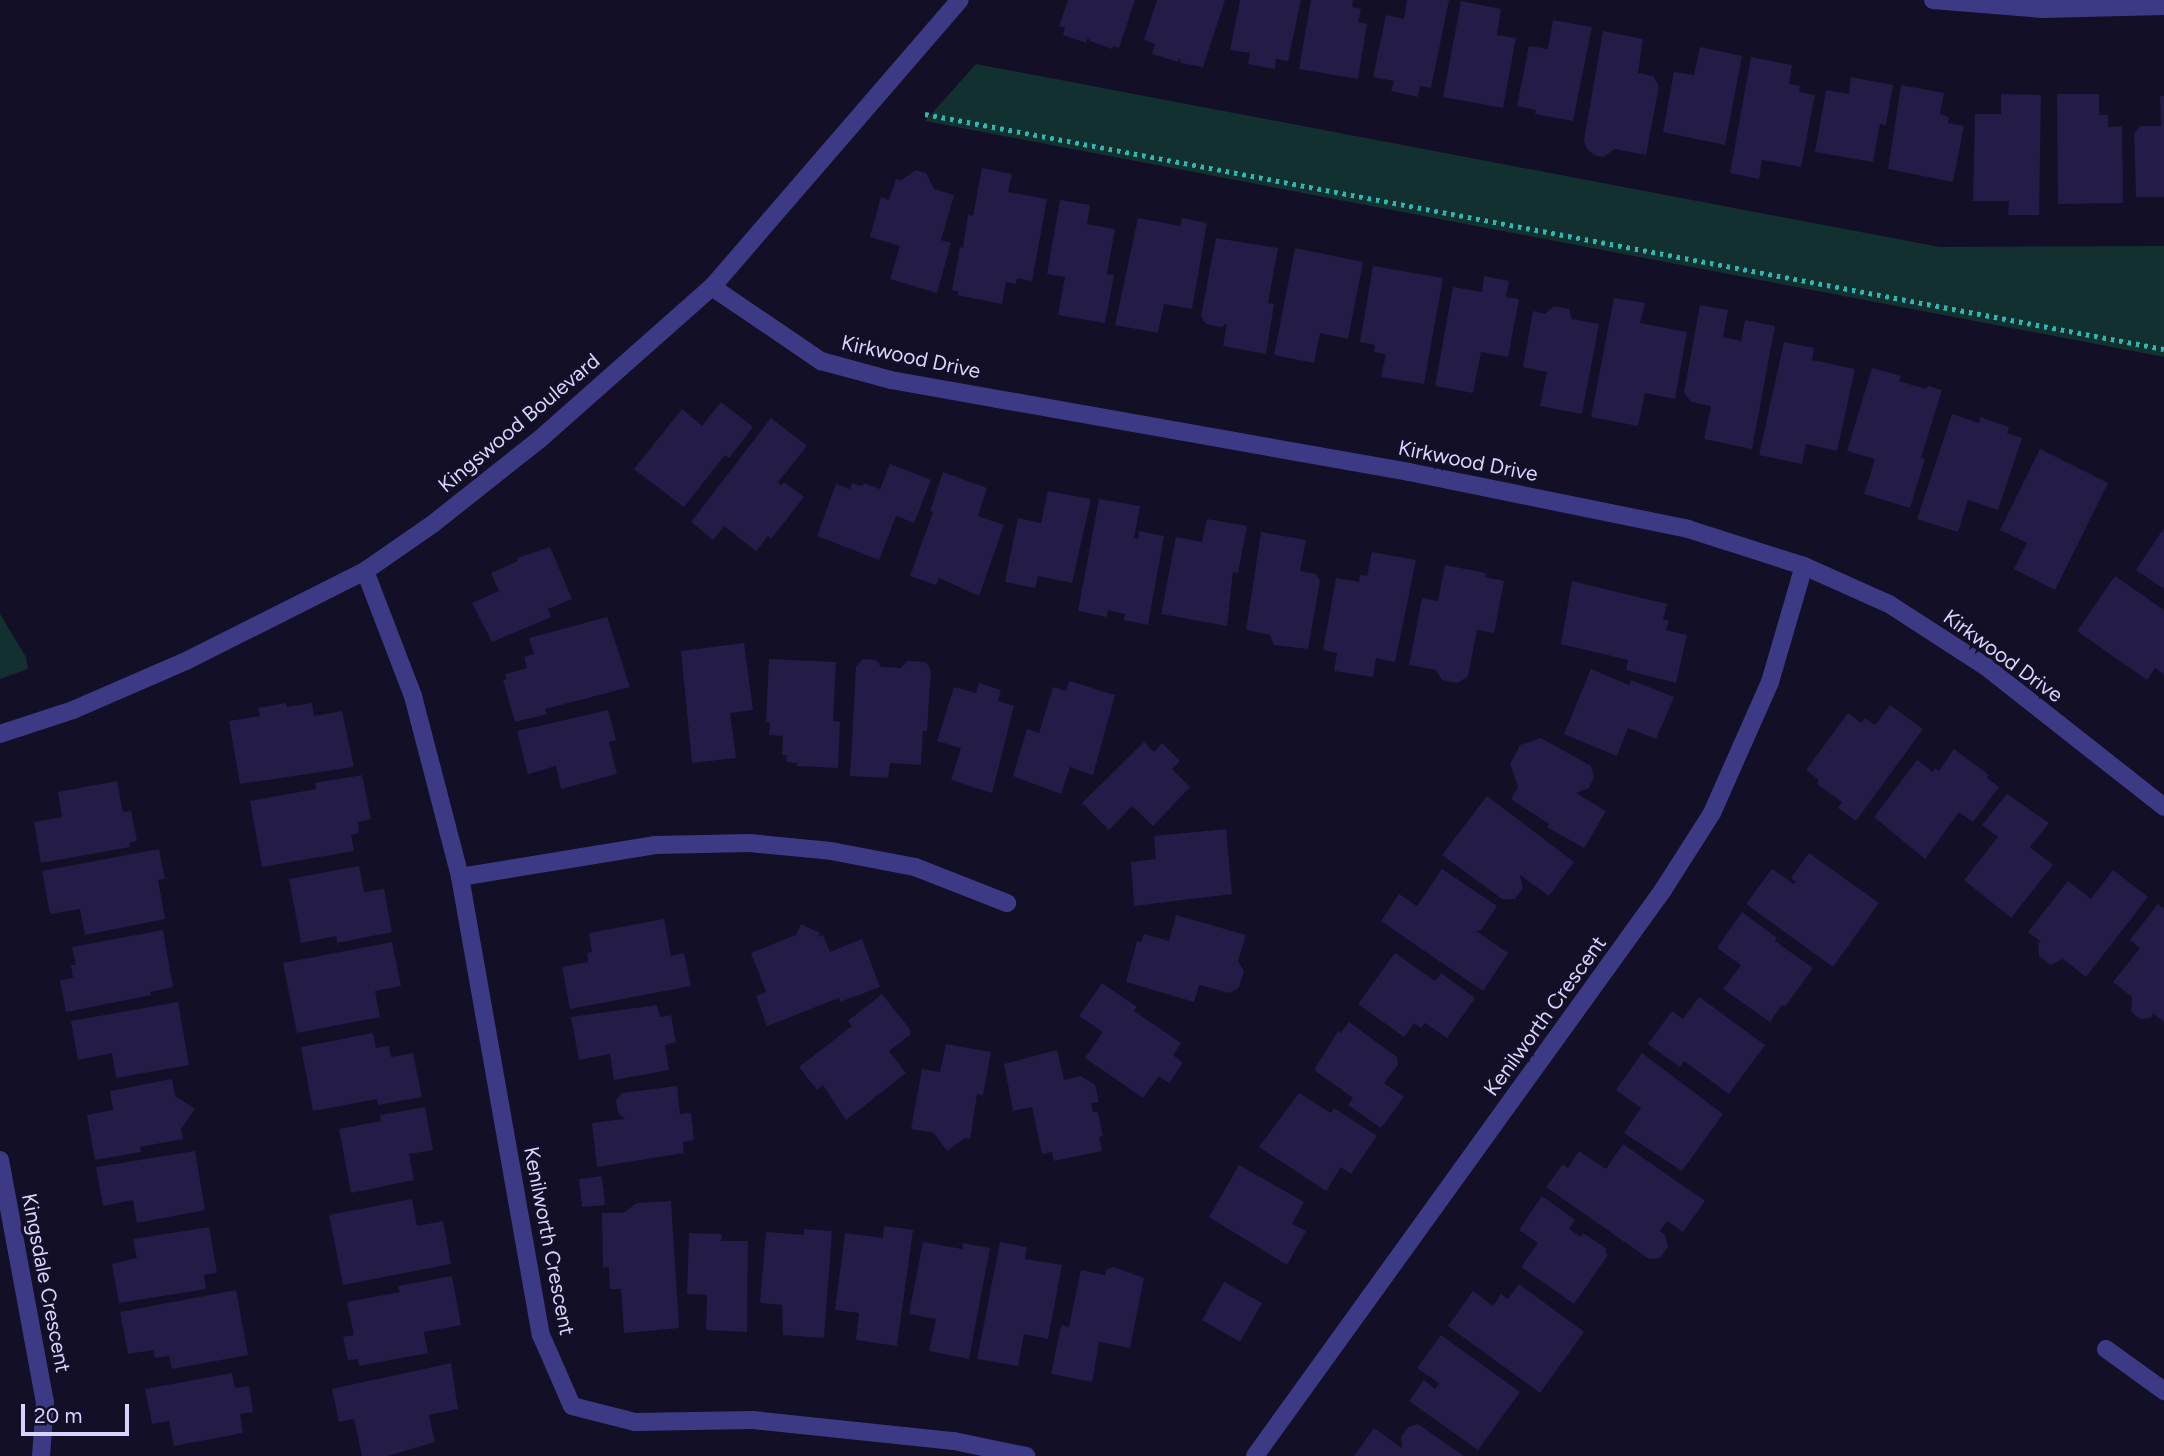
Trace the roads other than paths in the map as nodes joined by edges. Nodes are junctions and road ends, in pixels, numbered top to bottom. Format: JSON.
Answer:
{"nodes":[{"id":1,"x":960,"y":0,"type":"edge"},
{"id":2,"x":1933,"y":0,"type":"edge"},
{"id":3,"x":2164,"y":6,"type":"edge"},
{"id":4,"x":712,"y":287,"type":"junction"},
{"id":5,"x":1804,"y":566,"type":"junction"},
{"id":6,"x":365,"y":571,"type":"junction"},
{"id":7,"x":0,"y":734,"type":"edge"},
{"id":8,"x":2164,"y":807,"type":"edge"},
{"id":9,"x":460,"y":877,"type":"junction"},
{"id":10,"x":1007,"y":903,"type":"dead end"},
{"id":11,"x":0,"y":1160,"type":"edge"},
{"id":12,"x":2106,"y":1349,"type":"dead end"},
{"id":13,"x":2164,"y":1391,"type":"edge"},
{"id":14,"x":41,"y":1456,"type":"edge"},
{"id":15,"x":1026,"y":1456,"type":"edge"},
{"id":16,"x":1255,"y":1456,"type":"edge"}],
"edges":[{"from":1,"to":4,"type":"street","name":"Kingswood Boulevard"},
{"from":2,"to":3,"type":"street"},
{"from":4,"to":5,"type":"street","name":"Kirkwood Drive"},
{"from":4,"to":6,"type":"street","name":"Kingswood Boulevard"},
{"from":5,"to":8,"type":"street","name":"Kirkwood Drive"},
{"from":5,"to":16,"type":"street","name":"Kenilworth Crescent"},
{"from":6,"to":7,"type":"street","name":"Kingswood Boulevard"},
{"from":6,"to":9,"type":"street","name":"Kenilworth Crescent"},
{"from":9,"to":10,"type":"street"},
{"from":9,"to":15,"type":"street","name":"Kenilworth Crescent"},
{"from":11,"to":14,"type":"street","name":"Kingsdale Crescent"},
{"from":12,"to":13,"type":"street"}]}
